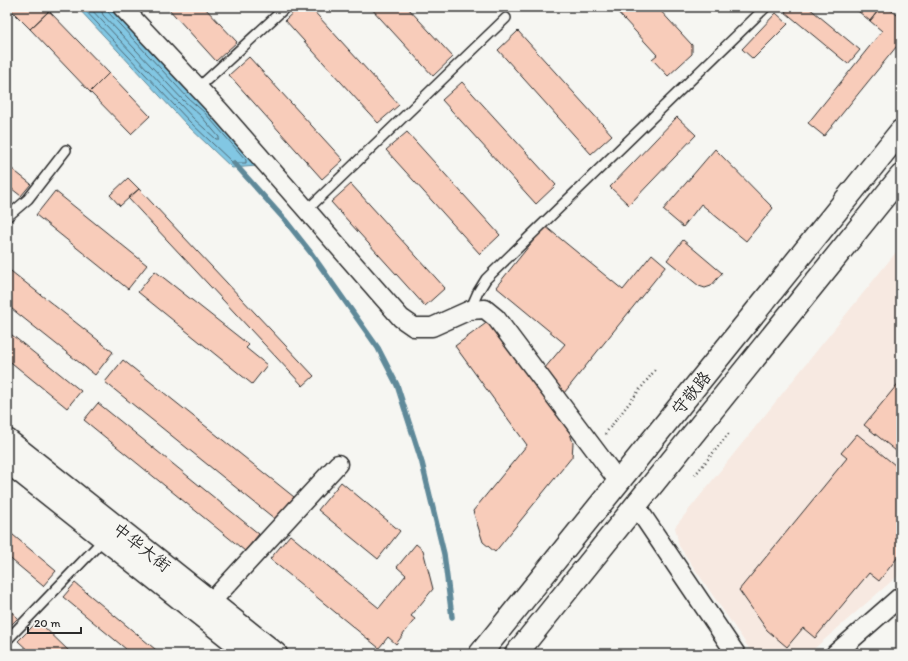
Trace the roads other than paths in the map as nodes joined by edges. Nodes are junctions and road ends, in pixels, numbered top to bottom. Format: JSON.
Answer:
{"nodes":[{"id":1,"x":122,"y":7,"type":"edge"},
{"id":2,"x":286,"y":7,"type":"edge"},
{"id":3,"x":766,"y":7,"type":"edge"},
{"id":4,"x":506,"y":18,"type":"dead end"},
{"id":5,"x":198,"y":88,"type":"junction"},
{"id":6,"x":901,"y":131,"type":"edge"},
{"id":7,"x":66,"y":150,"type":"dead end"},
{"id":8,"x":901,"y":176,"type":"edge"},
{"id":9,"x":307,"y":210,"type":"junction"},
{"id":10,"x":7,"y":217,"type":"edge"},
{"id":11,"x":470,"y":310,"type":"junction"},
{"id":12,"x":7,"y":440,"type":"edge"},
{"id":13,"x":7,"y":461,"type":"edge"},
{"id":14,"x":338,"y":464,"type":"dead end"},
{"id":15,"x":619,"y":482,"type":"junction"},
{"id":16,"x":636,"y":506,"type":"junction"},
{"id":17,"x":105,"y":538,"type":"junction"},
{"id":18,"x":901,"y":596,"type":"edge"},
{"id":19,"x":211,"y":602,"type":"junction"},
{"id":20,"x":7,"y":640,"type":"edge"},
{"id":21,"x":250,"y":654,"type":"edge"},
{"id":22,"x":276,"y":654,"type":"edge"},
{"id":23,"x":480,"y":654,"type":"edge"},
{"id":24,"x":516,"y":654,"type":"edge"},
{"id":25,"x":736,"y":654,"type":"edge"},
{"id":26,"x":835,"y":654,"type":"edge"}],
"edges":[{"from":1,"to":5,"type":"street"},
{"from":2,"to":5,"type":"lane"},
{"from":3,"to":11,"type":"lane"},
{"from":4,"to":9,"type":"lane"},
{"from":5,"to":9,"type":"street"},
{"from":6,"to":15,"type":"main road","name":"守敬路"},
{"from":7,"to":10,"type":"lane"},
{"from":8,"to":16,"type":"main road","name":"守敬路"},
{"from":9,"to":11,"type":"street"},
{"from":11,"to":15,"type":"street"},
{"from":12,"to":19,"type":"main road","name":"中华大街"},
{"from":13,"to":17,"type":"main road","name":"中华大街"},
{"from":14,"to":19,"type":"street"},
{"from":15,"to":23,"type":"main road","name":"守敬路"},
{"from":16,"to":24,"type":"main road","name":"守敬路"},
{"from":16,"to":25,"type":"street"},
{"from":17,"to":20,"type":"lane"},
{"from":17,"to":21,"type":"main road","name":"中华大街"},
{"from":18,"to":26,"type":"street"},
{"from":19,"to":22,"type":"main road","name":"中华大街"}]}
